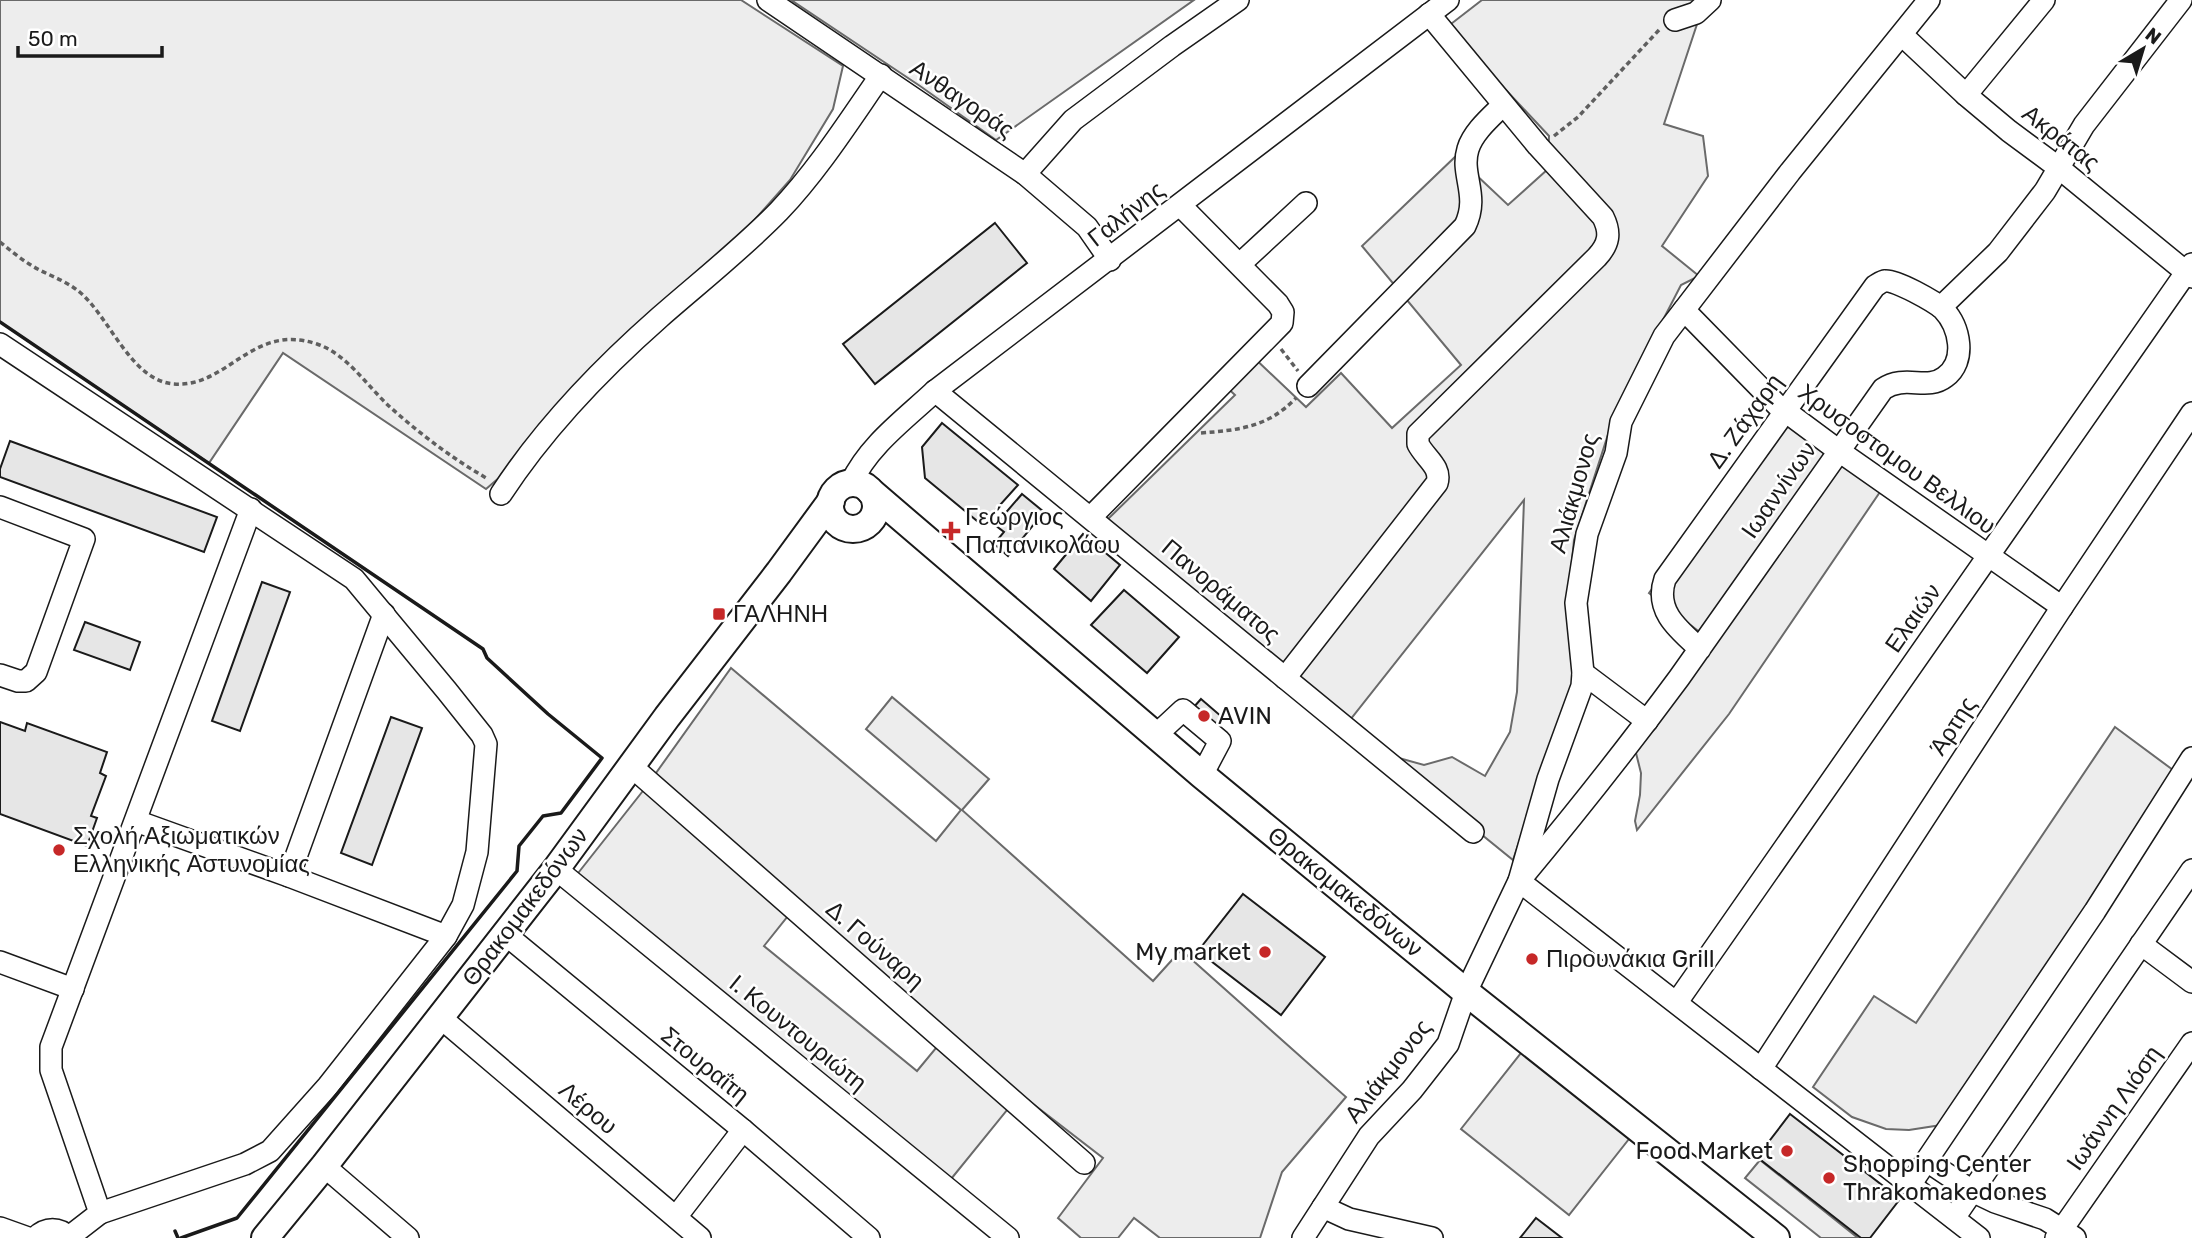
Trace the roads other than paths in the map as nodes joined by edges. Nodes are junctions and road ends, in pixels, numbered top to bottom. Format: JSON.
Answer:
{"nodes":[{"id":1,"x":768,"y":0,"type":"edge"},
{"id":2,"x":1238,"y":0,"type":"edge"},
{"id":3,"x":1448,"y":0,"type":"edge"},
{"id":4,"x":1710,"y":0,"type":"edge"},
{"id":5,"x":1928,"y":0,"type":"edge"},
{"id":6,"x":2044,"y":0,"type":"edge"},
{"id":7,"x":2181,"y":0,"type":"edge"},
{"id":8,"x":1429,"y":14,"type":"junction"},
{"id":9,"x":1675,"y":20,"type":"road end"},
{"id":10,"x":1902,"y":35,"type":"junction"},
{"id":11,"x":881,"y":75,"type":"junction"},
{"id":12,"x":1966,"y":95,"type":"junction"},
{"id":13,"x":1503,"y":105,"type":"junction"},
{"id":14,"x":2059,"y":168,"type":"junction"},
{"id":15,"x":1025,"y":174,"type":"junction"},
{"id":16,"x":1306,"y":203,"type":"dead end"},
{"id":17,"x":1180,"y":205,"type":"junction"},
{"id":18,"x":1110,"y":260,"type":"junction"},
{"id":19,"x":1240,"y":264,"type":"junction"},
{"id":20,"x":2190,"y":271,"type":"edge"},
{"id":21,"x":1941,"y":307,"type":"junction"},
{"id":22,"x":1684,"y":310,"type":"junction"},
{"id":23,"x":0,"y":344,"type":"edge"},
{"id":24,"x":1308,"y":386,"type":"road end"},
{"id":25,"x":935,"y":391,"type":"junction"},
{"id":26,"x":1785,"y":410,"type":"junction"},
{"id":27,"x":2192,"y":413,"type":"edge"},
{"id":28,"x":1839,"y":451,"type":"junction"},
{"id":29,"x":861,"y":487,"type":"junction"},
{"id":30,"x":504,"y":490,"type":"road end"},
{"id":31,"x":831,"y":501,"type":"junction"},
{"id":32,"x":0,"y":507,"type":"edge"},
{"id":33,"x":251,"y":509,"type":"junction"},
{"id":34,"x":1091,"y":517,"type":"junction"},
{"id":35,"x":857,"y":526,"type":"junction"},
{"id":36,"x":924,"y":536,"type":"junction"},
{"id":37,"x":1989,"y":557,"type":"junction"},
{"id":38,"x":779,"y":572,"type":"junction"},
{"id":39,"x":2062,"y":607,"type":"junction"},
{"id":40,"x":384,"y":614,"type":"junction"},
{"id":41,"x":1700,"y":649,"type":"junction"},
{"id":42,"x":1583,"y":673,"type":"junction"},
{"id":43,"x":0,"y":675,"type":"edge"},
{"id":44,"x":1285,"y":678,"type":"junction"},
{"id":45,"x":1647,"y":721,"type":"junction"},
{"id":46,"x":1155,"y":736,"type":"junction"},
{"id":47,"x":2192,"y":758,"type":"edge"},
{"id":48,"x":631,"y":766,"type":"junction"},
{"id":49,"x":1202,"y":775,"type":"junction"},
{"id":50,"x":135,"y":821,"type":"junction"},
{"id":51,"x":1473,"y":832,"type":"dead end"},
{"id":52,"x":556,"y":869,"type":"junction"},
{"id":53,"x":2192,"y":870,"type":"edge"},
{"id":54,"x":289,"y":876,"type":"junction"},
{"id":55,"x":1519,"y":881,"type":"junction"},
{"id":56,"x":505,"y":934,"type":"junction"},
{"id":57,"x":446,"y":936,"type":"junction"},
{"id":58,"x":2141,"y":944,"type":"junction"},
{"id":59,"x":0,"y":962,"type":"edge"},
{"id":60,"x":2192,"y":982,"type":"edge"},
{"id":61,"x":73,"y":989,"type":"junction"},
{"id":62,"x":1466,"y":992,"type":"junction"},
{"id":63,"x":1676,"y":1002,"type":"junction"},
{"id":64,"x":441,"y":1018,"type":"junction"},
{"id":65,"x":2192,"y":1043,"type":"edge"},
{"id":66,"x":1761,"y":1069,"type":"junction"},
{"id":67,"x":743,"y":1130,"type":"junction"},
{"id":68,"x":1927,"y":1161,"type":"junction"},
{"id":69,"x":1084,"y":1163,"type":"dead end"},
{"id":70,"x":324,"y":1166,"type":"junction"},
{"id":71,"x":1910,"y":1185,"type":"junction"},
{"id":72,"x":1972,"y":1191,"type":"junction"},
{"id":73,"x":1322,"y":1207,"type":"junction"},
{"id":74,"x":100,"y":1213,"type":"junction"},
{"id":75,"x":676,"y":1217,"type":"junction"},
{"id":76,"x":1954,"y":1219,"type":"junction"},
{"id":77,"x":0,"y":1228,"type":"edge"},
{"id":78,"x":2064,"y":1235,"type":"edge"},
{"id":79,"x":69,"y":1237,"type":"edge"},
{"id":80,"x":28,"y":1238,"type":"edge"},
{"id":81,"x":35,"y":1238,"type":"edge"},
{"id":82,"x":265,"y":1238,"type":"edge"},
{"id":83,"x":408,"y":1238,"type":"edge"},
{"id":84,"x":701,"y":1238,"type":"edge"},
{"id":85,"x":869,"y":1238,"type":"edge"},
{"id":86,"x":1008,"y":1238,"type":"edge"},
{"id":87,"x":1303,"y":1238,"type":"edge"},
{"id":88,"x":1432,"y":1238,"type":"edge"},
{"id":89,"x":1776,"y":1238,"type":"edge"},
{"id":90,"x":1979,"y":1238,"type":"edge"}],
"edges":[{"from":1,"to":11,"type":"street","name":"Ανθαγοράς"},
{"from":2,"to":15,"type":"street"},
{"from":3,"to":8,"type":"street","name":"Γαλήνης"},
{"from":4,"to":9,"type":"street"},
{"from":5,"to":10,"type":"street","name":"Αλιάκμονος"},
{"from":6,"to":12,"type":"street"},
{"from":7,"to":14,"type":"street"},
{"from":8,"to":13,"type":"street"},
{"from":8,"to":17,"type":"street","name":"Γαλήνης"},
{"from":10,"to":12,"type":"street","name":"Ακράτας"},
{"from":10,"to":22,"type":"street","name":"Αλιάκμονος"},
{"from":11,"to":15,"type":"street","name":"Ανθαγοράς"},
{"from":11,"to":30,"type":"street"},
{"from":12,"to":14,"type":"street","name":"Ακράτας"},
{"from":13,"to":24,"type":"street"},
{"from":13,"to":44,"type":"street"},
{"from":14,"to":20,"type":"street","name":"Ακράτας"},
{"from":14,"to":21,"type":"street"},
{"from":15,"to":18,"type":"street","name":"Ανθαγοράς"},
{"from":16,"to":19,"type":"street"},
{"from":17,"to":18,"type":"street","name":"Γαλήνης"},
{"from":17,"to":19,"type":"street"},
{"from":18,"to":25,"type":"street","name":"Γαλήνης"},
{"from":19,"to":34,"type":"street"},
{"from":20,"to":37,"type":"street","name":"Ελαιών"},
{"from":21,"to":26,"type":"street","name":"Δ. Ζάχαρη"},
{"from":21,"to":28,"type":"street","name":"Ιωαννίνων"},
{"from":22,"to":26,"type":"street","name":"Χρυσοστομου Βελλιου"},
{"from":22,"to":42,"type":"street","name":"Αλιάκμονος"},
{"from":23,"to":33,"type":"street"},
{"from":25,"to":29,"type":"street","name":"Γαλήνης"},
{"from":25,"to":34,"type":"street","name":"Πανοράματος"},
{"from":26,"to":28,"type":"street","name":"Χρυσοστομου Βελλιου"},
{"from":26,"to":41,"type":"street","name":"Δ. Ζάχαρη"},
{"from":27,"to":39,"type":"street","name":"Άρτης"},
{"from":28,"to":37,"type":"street","name":"Χρυσοστομου Βελλιου"},
{"from":28,"to":41,"type":"street","name":"Ιωαννίνων"},
{"from":29,"to":31,"type":"main road","name":"Θρακομακεδόνων"},
{"from":29,"to":35,"type":"main road"},
{"from":29,"to":36,"type":"main road","name":"Θρακομακεδόνων"},
{"from":31,"to":35,"type":"main road"},
{"from":31,"to":38,"type":"main road","name":"Θρακομακεδόνων"},
{"from":32,"to":43,"type":"street"},
{"from":33,"to":40,"type":"street"},
{"from":33,"to":50,"type":"street"},
{"from":34,"to":44,"type":"street","name":"Πανοράματος"},
{"from":35,"to":36,"type":"main road","name":"Θρακομακεδόνων"},
{"from":35,"to":38,"type":"main road","name":"Θρακομακεδόνων"},
{"from":36,"to":46,"type":"main road","name":"Θρακομακεδόνων"},
{"from":37,"to":39,"type":"street","name":"Χρυσοστομου Βελλιου"},
{"from":37,"to":63,"type":"street","name":"Ελαιών"},
{"from":38,"to":48,"type":"main road","name":"Θρακομακεδόνων"},
{"from":39,"to":66,"type":"street","name":"Άρτης"},
{"from":40,"to":54,"type":"street"},
{"from":40,"to":57,"type":"street"},
{"from":41,"to":45,"type":"street","name":"Ιωαννίνων"},
{"from":42,"to":45,"type":"street"},
{"from":42,"to":55,"type":"street","name":"Αλιάκμονος"},
{"from":44,"to":51,"type":"street","name":"Πανοράματος"},
{"from":45,"to":55,"type":"street","name":"Ιωαννίνων"},
{"from":46,"to":49,"type":"main road","name":"Θρακομακεδόνων"},
{"from":46,"to":49,"type":"street"},
{"from":47,"to":68,"type":"street"},
{"from":48,"to":52,"type":"main road","name":"Θρακομακεδόνων"},
{"from":48,"to":69,"type":"street","name":"Δ. Γούναρη"},
{"from":49,"to":62,"type":"main road","name":"Θρακομακεδόνων"},
{"from":50,"to":54,"type":"street"},
{"from":50,"to":61,"type":"street"},
{"from":52,"to":56,"type":"main road","name":"Θρακομακεδόνων"},
{"from":52,"to":86,"type":"street","name":"Ι. Κουντουριώτη"},
{"from":53,"to":58,"type":"street"},
{"from":54,"to":57,"type":"street"},
{"from":55,"to":62,"type":"street","name":"Αλιάκμονος"},
{"from":55,"to":63,"type":"street"},
{"from":56,"to":64,"type":"main road","name":"Θρακομακεδόνων"},
{"from":56,"to":67,"type":"street","name":"Στουραΐτη"},
{"from":57,"to":74,"type":"street"},
{"from":58,"to":60,"type":"street"},
{"from":58,"to":72,"type":"street"},
{"from":59,"to":61,"type":"street"},
{"from":61,"to":74,"type":"street"},
{"from":62,"to":73,"type":"street","name":"Αλιάκμονος"},
{"from":62,"to":89,"type":"main road","name":"Θρακομακεδόνων"},
{"from":63,"to":66,"type":"street"},
{"from":64,"to":70,"type":"main road","name":"Θρακομακεδόνων"},
{"from":64,"to":75,"type":"street","name":"Λέρου"},
{"from":65,"to":78,"type":"street","name":"Ιωάννη Λιόση"},
{"from":66,"to":71,"type":"street"},
{"from":67,"to":75,"type":"street"},
{"from":67,"to":85,"type":"street","name":"Στουραΐτη"},
{"from":68,"to":71,"type":"street"},
{"from":68,"to":72,"type":"street"},
{"from":70,"to":82,"type":"main road","name":"Θρακομακεδόνων"},
{"from":70,"to":83,"type":"street"},
{"from":71,"to":76,"type":"street"},
{"from":72,"to":76,"type":"street"},
{"from":72,"to":78,"type":"street"},
{"from":73,"to":87,"type":"street","name":"Αλιάκμονος"},
{"from":73,"to":88,"type":"street"},
{"from":74,"to":79,"type":"street"},
{"from":75,"to":84,"type":"street","name":"Λέρου"},
{"from":76,"to":90,"type":"street"},
{"from":77,"to":80,"type":"street"},
{"from":79,"to":81,"type":"street"}]}
